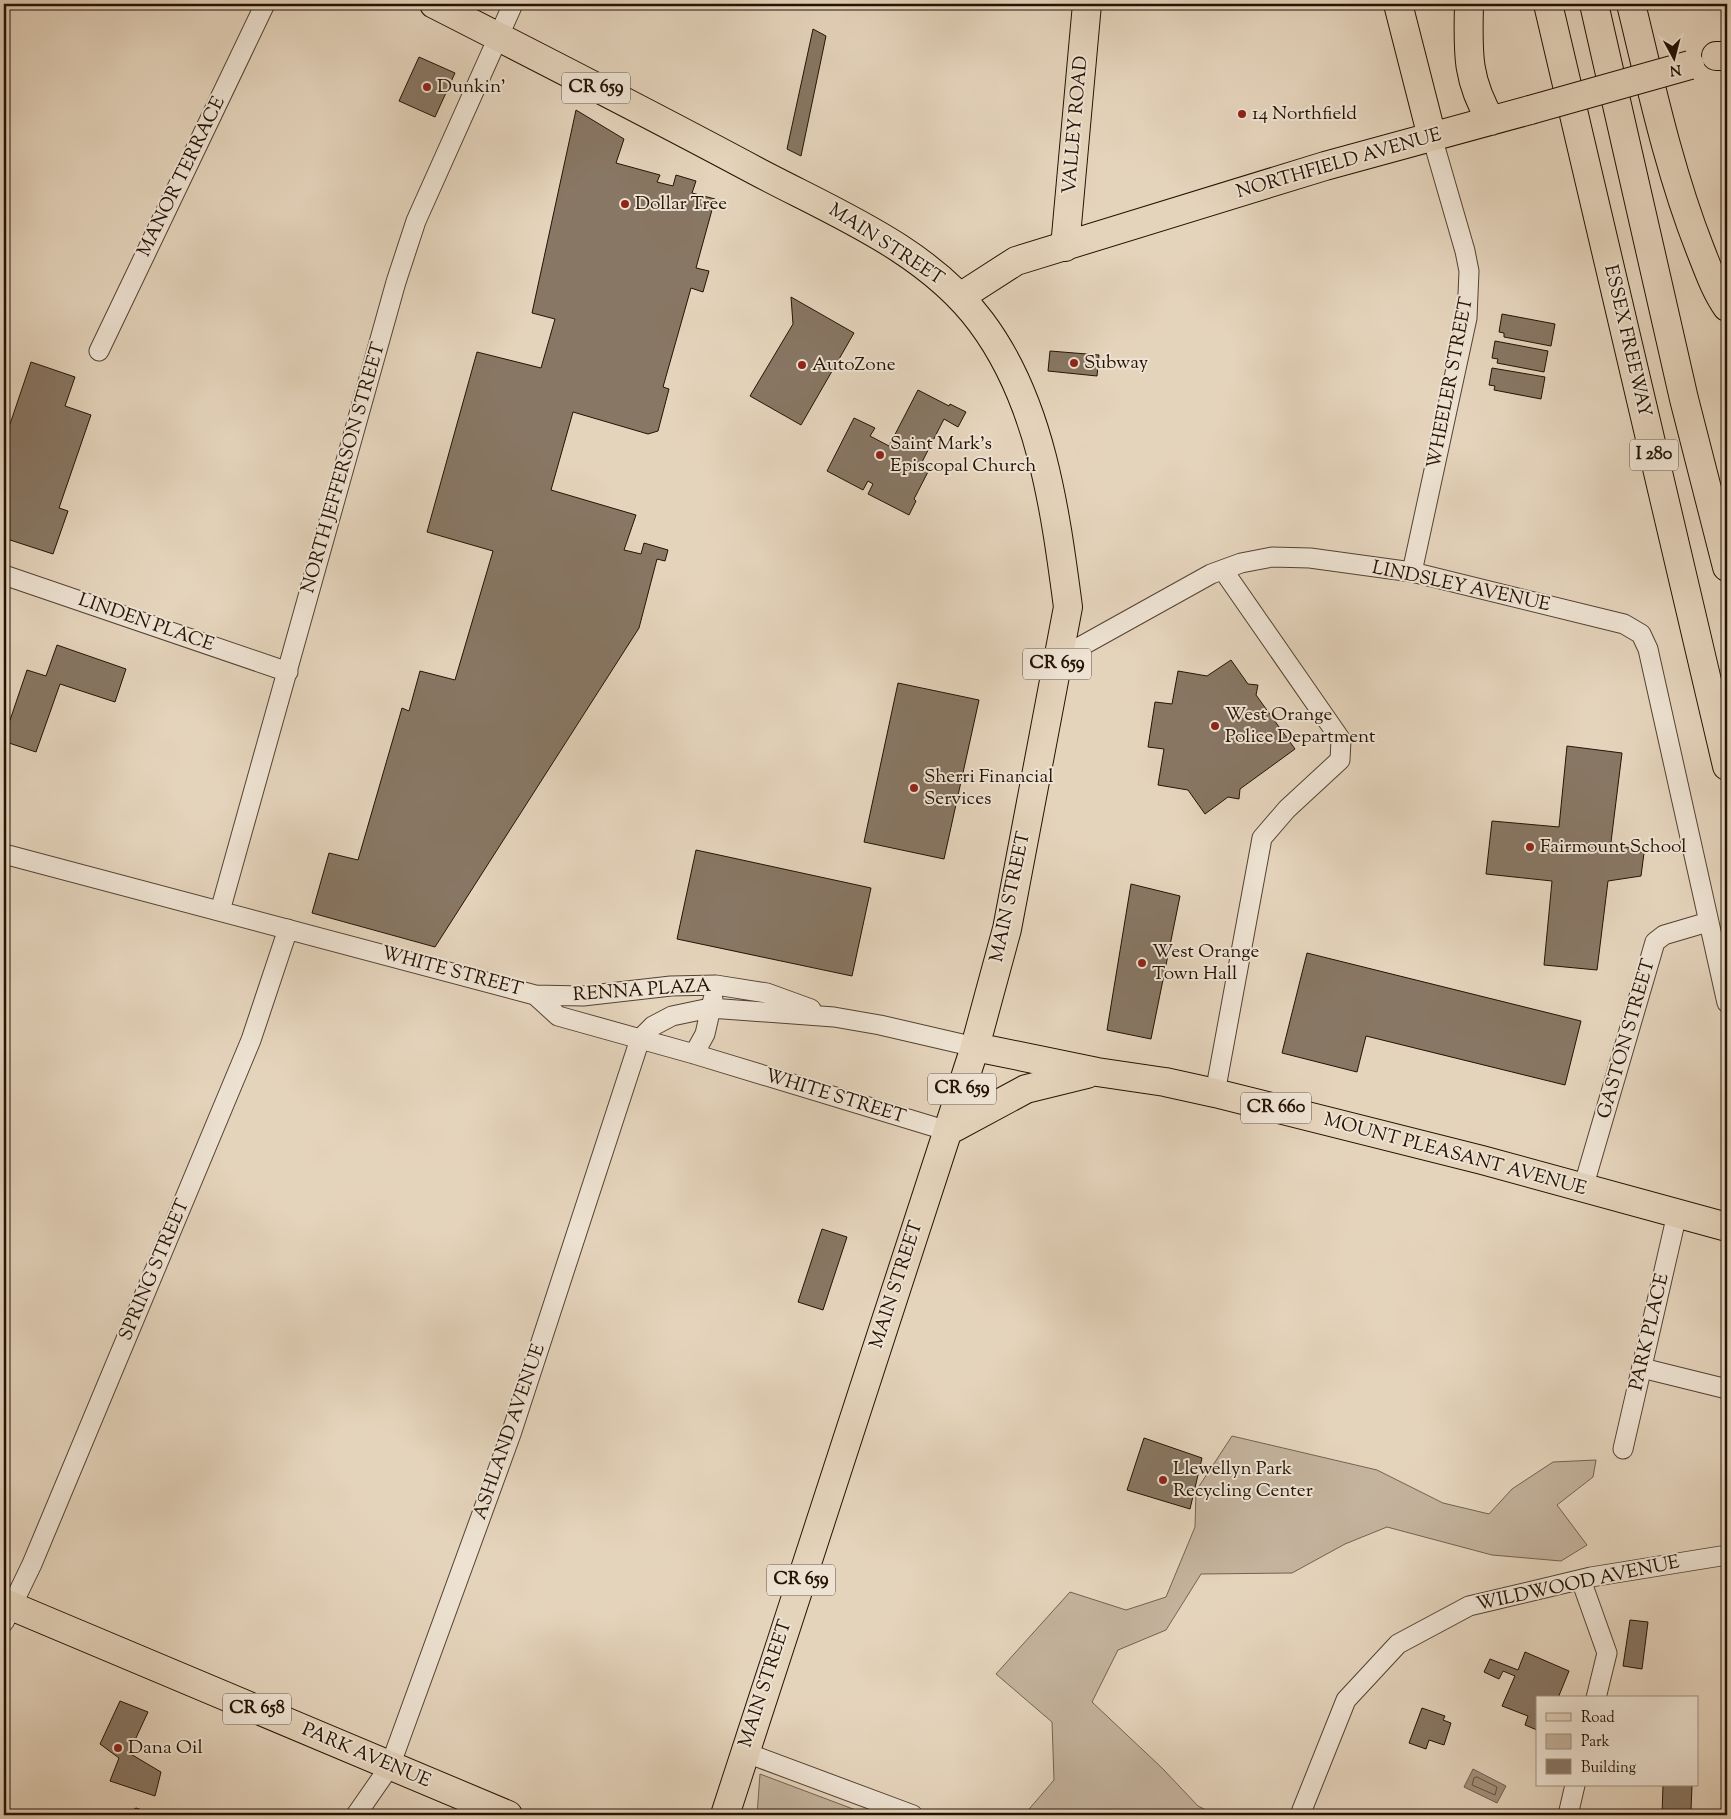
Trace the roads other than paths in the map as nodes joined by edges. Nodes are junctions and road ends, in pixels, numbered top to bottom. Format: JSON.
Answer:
{"nodes":[{"id":1,"x":265,"y":4,"type":"edge"},
{"id":2,"x":434,"y":4,"type":"edge"},
{"id":3,"x":513,"y":4,"type":"edge"},
{"id":4,"x":1087,"y":4,"type":"edge"},
{"id":5,"x":1398,"y":4,"type":"edge"},
{"id":6,"x":1469,"y":4,"type":"edge"},
{"id":7,"x":1548,"y":4,"type":"edge"},
{"id":8,"x":1594,"y":4,"type":"edge"},
{"id":9,"x":1631,"y":4,"type":"edge"},
{"id":10,"x":500,"y":37,"type":"junction"},
{"id":11,"x":1724,"y":54,"type":"edge"},
{"id":12,"x":1492,"y":121,"type":"junction"},
{"id":13,"x":1432,"y":137,"type":"junction"},
{"id":14,"x":1064,"y":246,"type":"junction"},
{"id":15,"x":960,"y":297,"type":"junction"},
{"id":16,"x":1727,"y":307,"type":"edge"},
{"id":17,"x":99,"y":351,"type":"dead end"},
{"id":18,"x":1727,"y":566,"type":"edge"},
{"id":19,"x":1223,"y":570,"type":"junction"},
{"id":20,"x":1412,"y":572,"type":"junction"},
{"id":21,"x":4,"y":575,"type":"edge"},
{"id":22,"x":1058,"y":659,"type":"junction"},
{"id":23,"x":288,"y":672,"type":"junction"},
{"id":24,"x":1727,"y":766,"type":"edge"},
{"id":25,"x":4,"y":854,"type":"edge"},
{"id":26,"x":220,"y":911,"type":"junction"},
{"id":27,"x":1708,"y":922,"type":"junction"},
{"id":28,"x":288,"y":929,"type":"junction"},
{"id":29,"x":716,"y":985,"type":"junction"},
{"id":30,"x":535,"y":995,"type":"junction"},
{"id":31,"x":1727,"y":1003,"type":"edge"},
{"id":32,"x":710,"y":1008,"type":"junction"},
{"id":33,"x":834,"y":1017,"type":"junction"},
{"id":34,"x":640,"y":1039,"type":"junction"},
{"id":35,"x":975,"y":1047,"type":"junction"},
{"id":36,"x":694,"y":1054,"type":"junction"},
{"id":37,"x":1097,"y":1072,"type":"junction"},
{"id":38,"x":1215,"y":1093,"type":"junction"},
{"id":39,"x":948,"y":1131,"type":"junction"},
{"id":40,"x":1583,"y":1188,"type":"junction"},
{"id":41,"x":1676,"y":1214,"type":"junction"},
{"id":42,"x":1727,"y":1227,"type":"edge"},
{"id":43,"x":1642,"y":1368,"type":"junction"},
{"id":44,"x":1727,"y":1389,"type":"edge"},
{"id":45,"x":1623,"y":1450,"type":"dead end"},
{"id":46,"x":1727,"y":1555,"type":"edge"},
{"id":47,"x":1582,"y":1580,"type":"junction"},
{"id":48,"x":7,"y":1611,"type":"edge"},
{"id":49,"x":1596,"y":1696,"type":"edge"},
{"id":50,"x":744,"y":1752,"type":"junction"},
{"id":51,"x":390,"y":1766,"type":"junction"},
{"id":52,"x":1575,"y":1786,"type":"edge"},
{"id":53,"x":356,"y":1815,"type":"edge"},
{"id":54,"x":508,"y":1815,"type":"edge"},
{"id":55,"x":724,"y":1815,"type":"edge"},
{"id":56,"x":913,"y":1815,"type":"edge"},
{"id":57,"x":1300,"y":1815,"type":"edge"},
{"id":58,"x":1568,"y":1815,"type":"edge"}],
"edges":[{"from":1,"to":17,"type":"street","name":"MANOR TERRACE"},
{"from":2,"to":10,"type":"main road","name":"MAIN STREET","number":"CR 659"},
{"from":3,"to":10,"type":"street","name":"NORTH JEFFERSON STREET"},
{"from":4,"to":14,"type":"main road","name":"VALLEY ROAD"},
{"from":5,"to":13,"type":"main road"},
{"from":6,"to":12,"type":"main road"},
{"from":7,"to":24,"type":"main road","name":"ESSEX FREEWAY","number":"I 280"},
{"from":8,"to":18,"type":"main road","number":"I 280"},
{"from":9,"to":16,"type":"main road"},
{"from":10,"to":15,"type":"main road","name":"MAIN STREET","number":"CR 659"},
{"from":10,"to":23,"type":"street","name":"NORTH JEFFERSON STREET"},
{"from":11,"to":12,"type":"main road","name":"NORTHFIELD AVENUE","bridge":true},
{"from":12,"to":13,"type":"main road","name":"NORTHFIELD AVENUE"},
{"from":13,"to":14,"type":"main road","name":"NORTHFIELD AVENUE"},
{"from":13,"to":20,"type":"street","name":"WHEELER STREET"},
{"from":14,"to":15,"type":"main road","name":"NORTHFIELD AVENUE"},
{"from":15,"to":22,"type":"main road","name":"MAIN STREET","number":"CR 659"},
{"from":19,"to":20,"type":"street","name":"LINDSLEY AVENUE"},
{"from":19,"to":22,"type":"street","name":"LINDSLEY AVENUE"},
{"from":19,"to":38,"type":"street"},
{"from":20,"to":27,"type":"street","name":"LINDSLEY AVENUE"},
{"from":21,"to":23,"type":"street","name":"LINDEN PLACE"},
{"from":22,"to":35,"type":"main road","name":"MAIN STREET","number":"CR 659"},
{"from":23,"to":26,"type":"street","name":"NORTH JEFFERSON STREET"},
{"from":25,"to":26,"type":"street","name":"WHITE STREET"},
{"from":26,"to":28,"type":"street","name":"WHITE STREET"},
{"from":27,"to":31,"type":"street"},
{"from":27,"to":40,"type":"street","name":"GASTON STREET"},
{"from":28,"to":30,"type":"street","name":"WHITE STREET"},
{"from":28,"to":48,"type":"street","name":"SPRING STREET"},
{"from":29,"to":30,"type":"street","name":"RENNA PLAZA"},
{"from":29,"to":32,"type":"street"},
{"from":29,"to":33,"type":"street","name":"RENNA PLAZA"},
{"from":30,"to":34,"type":"street","name":"WHITE STREET"},
{"from":32,"to":33,"type":"street","name":"RENNA PLAZA"},
{"from":32,"to":34,"type":"street","name":"RENNA PLAZA"},
{"from":32,"to":36,"type":"street"},
{"from":33,"to":35,"type":"street","name":"RENNA PLAZA"},
{"from":34,"to":36,"type":"street","name":"WHITE STREET"},
{"from":34,"to":51,"type":"street","name":"ASHLAND AVENUE"},
{"from":35,"to":37,"type":"main road","name":"MOUNT PLEASANT AVENUE","number":"CR 660"},
{"from":35,"to":39,"type":"main road","name":"MAIN STREET","number":"CR 659"},
{"from":36,"to":39,"type":"street","name":"WHITE STREET"},
{"from":37,"to":38,"type":"main road","name":"MOUNT PLEASANT AVENUE","number":"CR 660"},
{"from":37,"to":39,"type":"main road"},
{"from":38,"to":40,"type":"main road","name":"MOUNT PLEASANT AVENUE","number":"CR 660"},
{"from":39,"to":50,"type":"main road","name":"MAIN STREET","number":"CR 659"},
{"from":40,"to":41,"type":"main road","name":"MOUNT PLEASANT AVENUE","number":"CR 660"},
{"from":41,"to":42,"type":"main road","name":"MOUNT PLEASANT AVENUE","number":"CR 660"},
{"from":41,"to":43,"type":"street","name":"PARK PLACE"},
{"from":43,"to":44,"type":"street"},
{"from":43,"to":45,"type":"street","name":"PARK PLACE"},
{"from":46,"to":47,"type":"street","name":"WILDWOOD AVENUE"},
{"from":47,"to":49,"type":"street"},
{"from":47,"to":57,"type":"street","name":"WILDWOOD AVENUE"},
{"from":48,"to":51,"type":"main road","name":"PARK AVENUE","number":"CR 658"},
{"from":50,"to":55,"type":"main road","name":"MAIN STREET","number":"CR 659"},
{"from":50,"to":56,"type":"street"},
{"from":51,"to":53,"type":"street","name":"ASHLAND AVENUE"},
{"from":51,"to":54,"type":"main road","name":"PARK AVENUE","number":"CR 658"},
{"from":52,"to":58,"type":"street"}]}
